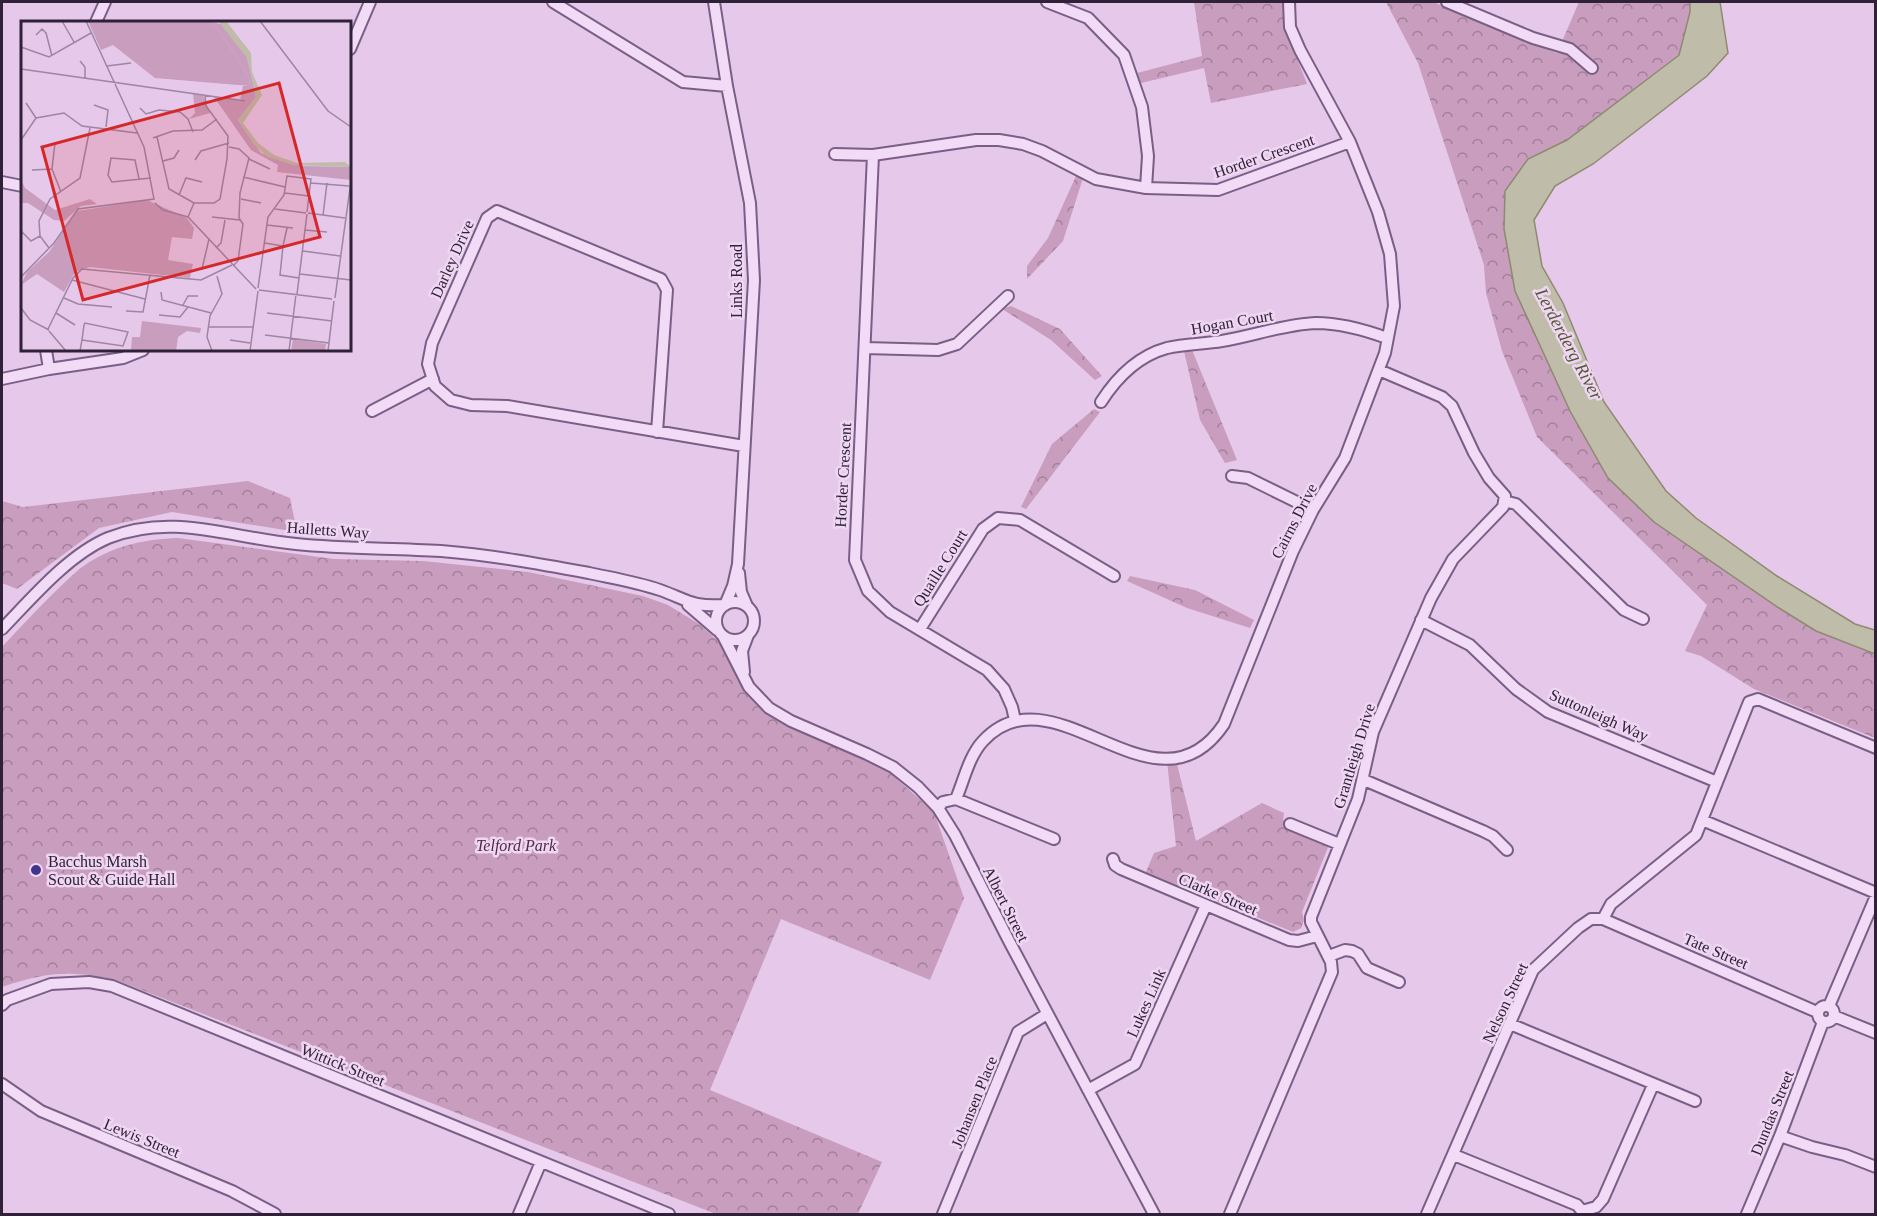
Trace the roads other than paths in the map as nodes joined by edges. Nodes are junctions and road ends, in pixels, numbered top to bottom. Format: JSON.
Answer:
{"nodes":[{"id":1,"x":105,"y":2,"type":"edge"},
{"id":2,"x":370,"y":2,"type":"edge"},
{"id":3,"x":553,"y":2,"type":"edge"},
{"id":4,"x":714,"y":2,"type":"edge"},
{"id":5,"x":1047,"y":2,"type":"edge"},
{"id":6,"x":1289,"y":2,"type":"edge"},
{"id":7,"x":1448,"y":2,"type":"edge"},
{"id":8,"x":96,"y":21,"type":"edge"},
{"id":9,"x":351,"y":47,"type":"edge"},
{"id":10,"x":1592,"y":68,"type":"dead end"},
{"id":11,"x":727,"y":86,"type":"junction"},
{"id":12,"x":1350,"y":142,"type":"junction"},
{"id":13,"x":835,"y":154,"type":"dead end"},
{"id":14,"x":873,"y":155,"type":"junction"},
{"id":15,"x":2,"y":182,"type":"edge"},
{"id":16,"x":21,"y":186,"type":"edge"},
{"id":17,"x":1146,"y":188,"type":"junction"},
{"id":18,"x":1008,"y":296,"type":"dead end"},
{"id":19,"x":1387,"y":338,"type":"junction"},
{"id":20,"x":865,"y":348,"type":"junction"},
{"id":21,"x":46,"y":351,"type":"edge"},
{"id":22,"x":140,"y":351,"type":"edge"},
{"id":23,"x":50,"y":369,"type":"junction"},
{"id":24,"x":1379,"y":370,"type":"junction"},
{"id":25,"x":2,"y":379,"type":"edge"},
{"id":26,"x":433,"y":379,"type":"junction"},
{"id":27,"x":1101,"y":402,"type":"dead end"},
{"id":28,"x":372,"y":411,"type":"dead end"},
{"id":29,"x":657,"y":432,"type":"junction"},
{"id":30,"x":744,"y":446,"type":"junction"},
{"id":31,"x":1232,"y":476,"type":"dead end"},
{"id":32,"x":1504,"y":501,"type":"junction"},
{"id":33,"x":1313,"y":510,"type":"junction"},
{"id":34,"x":738,"y":564,"type":"junction"},
{"id":35,"x":1114,"y":576,"type":"dead end"},
{"id":36,"x":683,"y":601,"type":"junction"},
{"id":37,"x":725,"y":605,"type":"junction"},
{"id":38,"x":747,"y":606,"type":"junction"},
{"id":39,"x":1643,"y":619,"type":"dead end"},
{"id":40,"x":1421,"y":620,"type":"junction"},
{"id":41,"x":2,"y":629,"type":"edge"},
{"id":42,"x":920,"y":629,"type":"junction"},
{"id":43,"x":721,"y":633,"type":"junction"},
{"id":44,"x":748,"y":635,"type":"junction"},
{"id":45,"x":749,"y":687,"type":"junction"},
{"id":46,"x":1015,"y":720,"type":"junction"},
{"id":47,"x":1875,"y":748,"type":"edge"},
{"id":48,"x":1364,"y":780,"type":"junction"},
{"id":49,"x":1717,"y":782,"type":"junction"},
{"id":50,"x":956,"y":799,"type":"junction"},
{"id":51,"x":938,"y":808,"type":"junction"},
{"id":52,"x":1702,"y":820,"type":"junction"},
{"id":53,"x":1290,"y":824,"type":"dead end"},
{"id":54,"x":1054,"y":838,"type":"dead end"},
{"id":55,"x":1339,"y":844,"type":"junction"},
{"id":56,"x":1507,"y":850,"type":"dead end"},
{"id":57,"x":1113,"y":859,"type":"dead end"},
{"id":58,"x":1875,"y":894,"type":"edge"},
{"id":59,"x":1206,"y":905,"type":"junction"},
{"id":60,"x":1603,"y":919,"type":"junction"},
{"id":61,"x":1317,"y":936,"type":"junction"},
{"id":62,"x":1329,"y":956,"type":"junction"},
{"id":63,"x":1399,"y":982,"type":"dead end"},
{"id":64,"x":2,"y":1005,"type":"edge"},
{"id":65,"x":1832,"y":1011,"type":"junction"},
{"id":66,"x":1047,"y":1014,"type":"junction"},
{"id":67,"x":1820,"y":1017,"type":"junction"},
{"id":68,"x":1510,"y":1024,"type":"junction"},
{"id":69,"x":1875,"y":1033,"type":"edge"},
{"id":70,"x":2,"y":1083,"type":"edge"},
{"id":71,"x":1653,"y":1085,"type":"junction"},
{"id":72,"x":1088,"y":1090,"type":"junction"},
{"id":73,"x":1695,"y":1101,"type":"dead end"},
{"id":74,"x":1780,"y":1136,"type":"junction"},
{"id":75,"x":1454,"y":1155,"type":"junction"},
{"id":76,"x":541,"y":1162,"type":"junction"},
{"id":77,"x":1875,"y":1167,"type":"edge"},
{"id":78,"x":1582,"y":1213,"type":"edge"},
{"id":79,"x":275,"y":1215,"type":"edge"},
{"id":80,"x":519,"y":1215,"type":"edge"},
{"id":81,"x":669,"y":1215,"type":"edge"},
{"id":82,"x":943,"y":1215,"type":"edge"},
{"id":83,"x":1154,"y":1215,"type":"edge"},
{"id":84,"x":1230,"y":1215,"type":"edge"},
{"id":85,"x":1428,"y":1215,"type":"edge"},
{"id":86,"x":1747,"y":1215,"type":"edge"}],
"edges":[{"from":1,"to":8,"type":"street"},
{"from":2,"to":9,"type":"street"},
{"from":3,"to":11,"type":"street"},
{"from":4,"to":11,"type":"street","name":"Links Road"},
{"from":5,"to":17,"type":"street"},
{"from":6,"to":12,"type":"street","name":"Cairns Drive"},
{"from":7,"to":10,"type":"street"},
{"from":11,"to":30,"type":"street","name":"Links Road"},
{"from":12,"to":17,"type":"street","name":"Horder Crescent"},
{"from":12,"to":19,"type":"street","name":"Cairns Drive"},
{"from":13,"to":14,"type":"street","name":"Horder Crescent"},
{"from":14,"to":17,"type":"street","name":"Horder Crescent"},
{"from":14,"to":20,"type":"street","name":"Horder Crescent"},
{"from":15,"to":16,"type":"street"},
{"from":18,"to":20,"type":"street"},
{"from":19,"to":24,"type":"street","name":"Cairns Drive"},
{"from":19,"to":27,"type":"street","name":"Hogan Court"},
{"from":20,"to":42,"type":"street","name":"Horder Crescent"},
{"from":21,"to":23,"type":"street"},
{"from":22,"to":23,"type":"street"},
{"from":23,"to":25,"type":"street"},
{"from":24,"to":32,"type":"street"},
{"from":24,"to":33,"type":"street","name":"Cairns Drive"},
{"from":26,"to":28,"type":"street"},
{"from":26,"to":29,"type":"street"},
{"from":26,"to":29,"type":"street","name":"Darley Drive"},
{"from":29,"to":30,"type":"street"},
{"from":30,"to":34,"type":"street","name":"Links Road"},
{"from":31,"to":33,"type":"street"},
{"from":32,"to":39,"type":"street"},
{"from":32,"to":40,"type":"street","name":"Grantleigh Drive"},
{"from":33,"to":46,"type":"street","name":"Cairns Drive"},
{"from":34,"to":37,"type":"street","name":"Links Road"},
{"from":34,"to":38,"type":"street","name":"Links Road"},
{"from":35,"to":42,"type":"street","name":"Quaille Court"},
{"from":36,"to":37,"type":"street","name":"Halletts Way"},
{"from":36,"to":41,"type":"street","name":"Halletts Way"},
{"from":36,"to":43,"type":"street","name":"Halletts Way"},
{"from":37,"to":38,"type":"street"},
{"from":37,"to":43,"type":"street"},
{"from":38,"to":44,"type":"street"},
{"from":40,"to":48,"type":"street","name":"Grantleigh Drive"},
{"from":40,"to":49,"type":"street","name":"Suttonleigh Way"},
{"from":42,"to":46,"type":"street","name":"Horder Crescent"},
{"from":43,"to":44,"type":"street"},
{"from":43,"to":45,"type":"street","name":"Albert Street"},
{"from":44,"to":45,"type":"street"},
{"from":45,"to":51,"type":"street","name":"Albert Street"},
{"from":46,"to":50,"type":"street"},
{"from":47,"to":49,"type":"street"},
{"from":48,"to":55,"type":"street","name":"Grantleigh Drive"},
{"from":48,"to":56,"type":"street"},
{"from":49,"to":52,"type":"street"},
{"from":50,"to":51,"type":"street"},
{"from":50,"to":54,"type":"street"},
{"from":51,"to":66,"type":"street","name":"Albert Street"},
{"from":52,"to":58,"type":"street"},
{"from":52,"to":60,"type":"street"},
{"from":53,"to":55,"type":"street"},
{"from":55,"to":61,"type":"street","name":"Grantleigh Drive"},
{"from":57,"to":59,"type":"street","name":"Clarke Street"},
{"from":58,"to":65,"type":"street"},
{"from":59,"to":61,"type":"street","name":"Clarke Street"},
{"from":59,"to":72,"type":"street","name":"Lukes Link"},
{"from":60,"to":67,"type":"street","name":"Tate Street"},
{"from":60,"to":68,"type":"street","name":"Nelson Street"},
{"from":61,"to":62,"type":"street","name":"Grantleigh Drive"},
{"from":62,"to":63,"type":"street"},
{"from":62,"to":84,"type":"street"},
{"from":64,"to":76,"type":"street","name":"Wittick Street"},
{"from":65,"to":67,"type":"street"},
{"from":65,"to":69,"type":"street"},
{"from":66,"to":72,"type":"street","name":"Albert Street"},
{"from":66,"to":82,"type":"street","name":"Johansen Place"},
{"from":67,"to":74,"type":"street","name":"Dundas Street"},
{"from":68,"to":71,"type":"street"},
{"from":68,"to":75,"type":"street","name":"Nelson Street"},
{"from":70,"to":79,"type":"street","name":"Lewis Street"},
{"from":71,"to":73,"type":"street"},
{"from":71,"to":78,"type":"street"},
{"from":72,"to":83,"type":"street","name":"Albert Street"},
{"from":74,"to":77,"type":"street"},
{"from":74,"to":86,"type":"street","name":"Dundas Street"},
{"from":75,"to":78,"type":"street"},
{"from":75,"to":85,"type":"street","name":"Nelson Street"},
{"from":76,"to":80,"type":"street"},
{"from":76,"to":81,"type":"street","name":"Wittick Street"}]}
